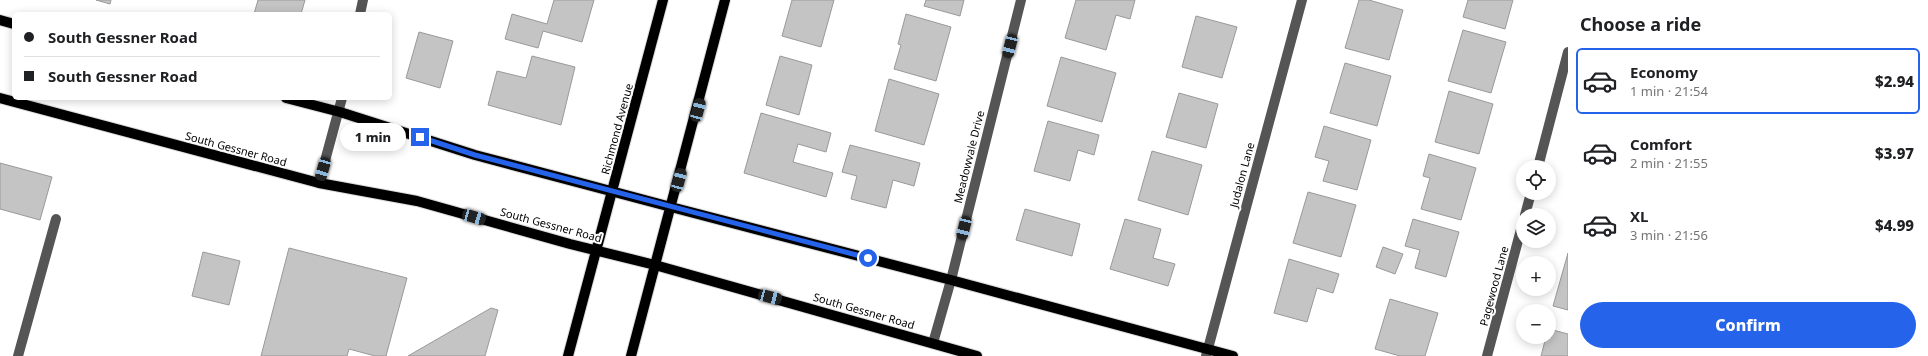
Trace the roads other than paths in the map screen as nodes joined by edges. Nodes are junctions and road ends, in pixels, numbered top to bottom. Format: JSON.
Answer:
{"nodes":[{"id":1,"x":362,"y":0,"type":"edge"},
{"id":2,"x":663,"y":0,"type":"edge"},
{"id":3,"x":725,"y":0,"type":"edge"},
{"id":4,"x":1021,"y":0,"type":"edge"},
{"id":5,"x":1302,"y":0,"type":"edge"},
{"id":6,"x":360,"y":12,"type":"edge"},
{"id":7,"x":0,"y":20,"type":"edge"},
{"id":8,"x":12,"y":23,"type":"edge"},
{"id":9,"x":1568,"y":52,"type":"edge"},
{"id":10,"x":0,"y":98,"type":"edge"},
{"id":11,"x":294,"y":100,"type":"edge"},
{"id":12,"x":342,"y":100,"type":"edge"},
{"id":13,"x":340,"y":112,"type":"junction"},
{"id":14,"x":1540,"y":160,"type":"edge"},
{"id":15,"x":319,"y":183,"type":"junction"},
{"id":16,"x":612,"y":190,"type":"junction"},
{"id":17,"x":671,"y":208,"type":"junction"},
{"id":18,"x":56,"y":219,"type":"dead end"},
{"id":19,"x":1516,"y":248,"type":"edge"},
{"id":20,"x":596,"y":250,"type":"junction"},
{"id":21,"x":655,"y":265,"type":"junction"},
{"id":22,"x":952,"y":280,"type":"junction"},
{"id":23,"x":933,"y":343,"type":"junction"},
{"id":24,"x":1207,"y":353,"type":"edge"},
{"id":25,"x":18,"y":356,"type":"edge"},
{"id":26,"x":568,"y":356,"type":"edge"},
{"id":27,"x":631,"y":356,"type":"edge"},
{"id":28,"x":977,"y":356,"type":"edge"},
{"id":29,"x":1233,"y":356,"type":"edge"},
{"id":30,"x":1487,"y":356,"type":"edge"}],
"edges":[{"from":1,"to":6,"type":"street"},
{"from":2,"to":16,"type":"main road","name":"Richmond Avenue"},
{"from":3,"to":17,"type":"main road"},
{"from":4,"to":22,"type":"street","name":"Meadowvale Drive"},
{"from":5,"to":24,"type":"street","name":"Judalon Lane"},
{"from":7,"to":8,"type":"main road"},
{"from":9,"to":14,"type":"street"},
{"from":10,"to":15,"type":"main road","name":"South Gessner Road"},
{"from":11,"to":13,"type":"main road"},
{"from":12,"to":13,"type":"street"},
{"from":13,"to":15,"type":"street"},
{"from":13,"to":16,"type":"main road"},
{"from":15,"to":20,"type":"main road","name":"South Gessner Road"},
{"from":16,"to":17,"type":"main road"},
{"from":16,"to":20,"type":"main road","name":"Richmond Avenue"},
{"from":17,"to":21,"type":"main road"},
{"from":17,"to":22,"type":"main road"},
{"from":18,"to":25,"type":"street"},
{"from":19,"to":30,"type":"street","name":"Pagewood Lane"},
{"from":20,"to":21,"type":"main road","name":"South Gessner Road"},
{"from":20,"to":26,"type":"main road","name":"Richmond Avenue"},
{"from":21,"to":23,"type":"main road","name":"South Gessner Road"},
{"from":21,"to":27,"type":"main road"},
{"from":22,"to":23,"type":"street","name":"Meadowvale Drive"},
{"from":22,"to":24,"type":"main road"},
{"from":23,"to":28,"type":"main road","name":"South Gessner Road"},
{"from":24,"to":29,"type":"main road"}]}
